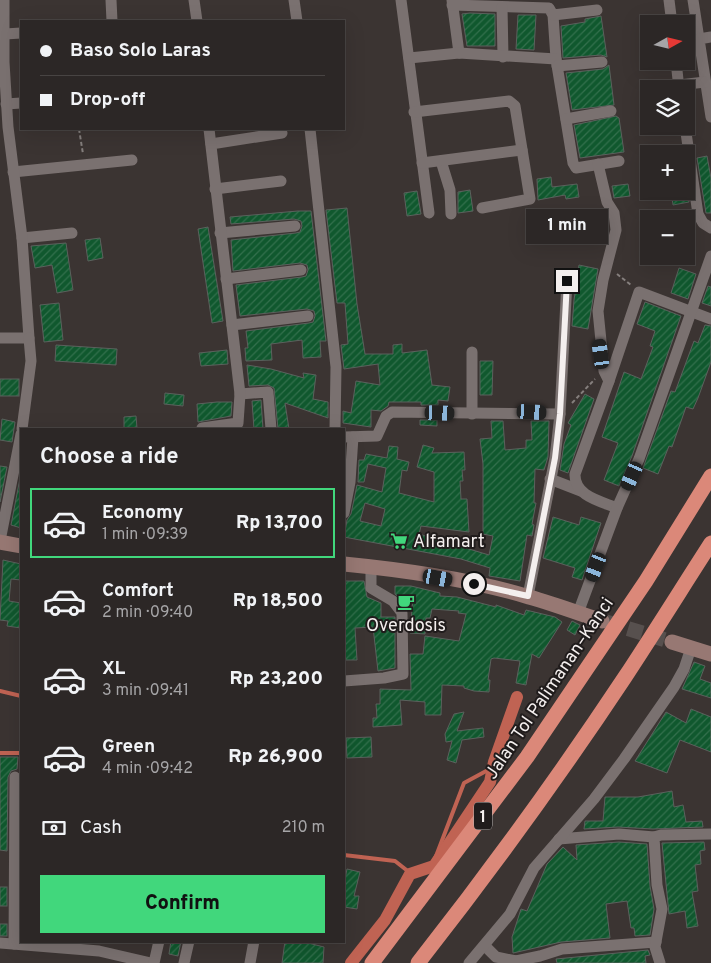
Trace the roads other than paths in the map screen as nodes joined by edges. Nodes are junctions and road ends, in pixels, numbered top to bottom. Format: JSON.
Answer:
{"nodes":[{"id":1,"x":4,"y":0,"type":"edge"},
{"id":2,"x":111,"y":0,"type":"edge"},
{"id":3,"x":194,"y":0,"type":"edge"},
{"id":4,"x":294,"y":0,"type":"edge"},
{"id":5,"x":401,"y":0,"type":"edge"},
{"id":6,"x":669,"y":0,"type":"edge"},
{"id":7,"x":693,"y":0,"type":"edge"},
{"id":8,"x":452,"y":2,"type":"edge"},
{"id":9,"x":573,"y":6,"type":"edge"},
{"id":10,"x":502,"y":7,"type":"junction"},
{"id":11,"x":597,"y":10,"type":"dead end"},
{"id":12,"x":553,"y":15,"type":"junction"},
{"id":13,"x":671,"y":15,"type":"edge"},
{"id":14,"x":112,"y":20,"type":"edge"},
{"id":15,"x":197,"y":20,"type":"edge"},
{"id":16,"x":297,"y":20,"type":"edge"},
{"id":17,"x":20,"y":33,"type":"edge"},
{"id":18,"x":5,"y":34,"type":"junction"},
{"id":19,"x":711,"y":36,"type":"edge"},
{"id":20,"x":699,"y":39,"type":"junction"},
{"id":21,"x":459,"y":53,"type":"junction"},
{"id":22,"x":503,"y":57,"type":"junction"},
{"id":23,"x":408,"y":58,"type":"junction"},
{"id":24,"x":2,"y":62,"type":"edge"},
{"id":25,"x":602,"y":62,"type":"dead end"},
{"id":26,"x":556,"y":63,"type":"junction"},
{"id":27,"x":707,"y":88,"type":"edge"},
{"id":28,"x":20,"y":103,"type":"edge"},
{"id":29,"x":6,"y":104,"type":"junction"},
{"id":30,"x":611,"y":111,"type":"dead end"},
{"id":31,"x":414,"y":112,"type":"junction"},
{"id":32,"x":711,"y":117,"type":"edge"},
{"id":33,"x":566,"y":119,"type":"junction"},
{"id":34,"x":4,"y":128,"type":"edge"},
{"id":35,"x":209,"y":130,"type":"edge"},
{"id":36,"x":310,"y":130,"type":"edge"},
{"id":37,"x":282,"y":133,"type":"dead end"},
{"id":38,"x":686,"y":135,"type":"edge"},
{"id":39,"x":211,"y":144,"type":"junction"},
{"id":40,"x":522,"y":150,"type":"junction"},
{"id":41,"x":132,"y":160,"type":"dead end"},
{"id":42,"x":441,"y":161,"type":"junction"},
{"id":43,"x":619,"y":161,"type":"dead end"},
{"id":44,"x":422,"y":163,"type":"junction"},
{"id":45,"x":598,"y":164,"type":"junction"},
{"id":46,"x":13,"y":172,"type":"junction"},
{"id":47,"x":281,"y":182,"type":"dead end"},
{"id":48,"x":215,"y":189,"type":"junction"},
{"id":49,"x":482,"y":208,"type":"dead end"},
{"id":50,"x":429,"y":213,"type":"dead end"},
{"id":51,"x":452,"y":214,"type":"dead end"},
{"id":52,"x":294,"y":226,"type":"dead end"},
{"id":53,"x":711,"y":228,"type":"edge"},
{"id":54,"x":72,"y":233,"type":"dead end"},
{"id":55,"x":220,"y":233,"type":"junction"},
{"id":56,"x":22,"y":238,"type":"junction"},
{"id":57,"x":711,"y":256,"type":"edge"},
{"id":58,"x":301,"y":270,"type":"dead end"},
{"id":59,"x":226,"y":279,"type":"junction"},
{"id":60,"x":567,"y":281,"type":"dead end"},
{"id":61,"x":692,"y":310,"type":"junction"},
{"id":62,"x":308,"y":316,"type":"dead end"},
{"id":63,"x":711,"y":319,"type":"edge"},
{"id":64,"x":232,"y":325,"type":"junction"},
{"id":65,"x":0,"y":338,"type":"edge"},
{"id":66,"x":29,"y":338,"type":"junction"},
{"id":67,"x":472,"y":352,"type":"dead end"},
{"id":68,"x":609,"y":381,"type":"junction"},
{"id":69,"x":240,"y":394,"type":"junction"},
{"id":70,"x":472,"y":414,"type":"junction"},
{"id":71,"x":560,"y":414,"type":"junction"},
{"id":72,"x":22,"y":428,"type":"edge"},
{"id":73,"x":202,"y":428,"type":"edge"},
{"id":74,"x":271,"y":428,"type":"edge"},
{"id":75,"x":335,"y":428,"type":"edge"},
{"id":76,"x":348,"y":437,"type":"edge"},
{"id":77,"x":20,"y":439,"type":"edge"},
{"id":78,"x":711,"y":476,"type":"edge"},
{"id":79,"x":550,"y":479,"type":"junction"},
{"id":80,"x":581,"y":492,"type":"junction"},
{"id":81,"x":345,"y":508,"type":"edge"},
{"id":82,"x":617,"y":508,"type":"junction"},
{"id":83,"x":0,"y":541,"type":"edge"},
{"id":84,"x":711,"y":543,"type":"edge"},
{"id":85,"x":20,"y":546,"type":"edge"},
{"id":86,"x":345,"y":564,"type":"edge"},
{"id":87,"x":371,"y":567,"type":"junction"},
{"id":88,"x":528,"y":596,"type":"junction"},
{"id":89,"x":578,"y":613,"type":"junction"},
{"id":90,"x":602,"y":621,"type":"tunnel mouth"},
{"id":91,"x":672,"y":642,"type":"tunnel mouth"},
{"id":92,"x":691,"y":648,"type":"junction"},
{"id":93,"x":711,"y":654,"type":"edge"},
{"id":94,"x":345,"y":681,"type":"edge"},
{"id":95,"x":16,"y":777,"type":"dead end"},
{"id":96,"x":709,"y":834,"type":"edge"},
{"id":97,"x":654,"y":838,"type":"junction"},
{"id":98,"x":559,"y":839,"type":"junction"},
{"id":99,"x":656,"y":942,"type":"junction"},
{"id":100,"x":0,"y":943,"type":"edge"},
{"id":101,"x":158,"y":943,"type":"edge"},
{"id":102,"x":188,"y":943,"type":"edge"},
{"id":103,"x":254,"y":943,"type":"edge"},
{"id":104,"x":14,"y":944,"type":"junction"},
{"id":105,"x":68,"y":945,"type":"edge"},
{"id":106,"x":99,"y":946,"type":"edge"},
{"id":107,"x":485,"y":946,"type":"junction"},
{"id":108,"x":541,"y":960,"type":"edge"},
{"id":109,"x":152,"y":963,"type":"edge"},
{"id":110,"x":184,"y":963,"type":"edge"},
{"id":111,"x":250,"y":963,"type":"edge"},
{"id":112,"x":372,"y":963,"type":"edge"},
{"id":113,"x":418,"y":963,"type":"edge"},
{"id":114,"x":469,"y":963,"type":"edge"},
{"id":115,"x":660,"y":963,"type":"edge"}],
"edges":[{"from":1,"to":18,"type":"street"},
{"from":2,"to":14,"type":"street"},
{"from":3,"to":15,"type":"street"},
{"from":4,"to":16,"type":"street"},
{"from":5,"to":23,"type":"street"},
{"from":6,"to":13,"type":"street"},
{"from":7,"to":20,"type":"street"},
{"from":8,"to":10,"type":"street"},
{"from":8,"to":21,"type":"street"},
{"from":9,"to":11,"type":"street"},
{"from":9,"to":12,"type":"street"},
{"from":10,"to":12,"type":"street"},
{"from":10,"to":22,"type":"street"},
{"from":12,"to":26,"type":"street"},
{"from":17,"to":18,"type":"street"},
{"from":18,"to":24,"type":"street"},
{"from":19,"to":20,"type":"street"},
{"from":20,"to":27,"type":"street"},
{"from":21,"to":22,"type":"street"},
{"from":21,"to":23,"type":"street"},
{"from":22,"to":26,"type":"street"},
{"from":23,"to":31,"type":"street"},
{"from":24,"to":29,"type":"street"},
{"from":25,"to":26,"type":"street"},
{"from":26,"to":33,"type":"street"},
{"from":27,"to":32,"type":"street"},
{"from":28,"to":29,"type":"street"},
{"from":29,"to":34,"type":"street"},
{"from":30,"to":33,"type":"street"},
{"from":31,"to":40,"type":"street"},
{"from":31,"to":44,"type":"street"},
{"from":33,"to":45,"type":"street"},
{"from":34,"to":46,"type":"street"},
{"from":35,"to":39,"type":"street"},
{"from":36,"to":75,"type":"street"},
{"from":37,"to":39,"type":"street"},
{"from":38,"to":53,"type":"street"},
{"from":39,"to":48,"type":"street"},
{"from":40,"to":42,"type":"street"},
{"from":40,"to":49,"type":"street"},
{"from":41,"to":46,"type":"street"},
{"from":42,"to":44,"type":"street"},
{"from":42,"to":51,"type":"street"},
{"from":43,"to":45,"type":"street"},
{"from":44,"to":50,"type":"street"},
{"from":45,"to":68,"type":"street"},
{"from":46,"to":56,"type":"street"},
{"from":47,"to":48,"type":"street"},
{"from":48,"to":55,"type":"street"},
{"from":52,"to":55,"type":"street"},
{"from":54,"to":56,"type":"street"},
{"from":55,"to":59,"type":"street"},
{"from":56,"to":66,"type":"street"},
{"from":57,"to":61,"type":"street"},
{"from":58,"to":59,"type":"street"},
{"from":59,"to":64,"type":"street"},
{"from":60,"to":71,"type":"street"},
{"from":61,"to":63,"type":"street"},
{"from":61,"to":68,"type":"street"},
{"from":61,"to":82,"type":"street"},
{"from":62,"to":64,"type":"street"},
{"from":64,"to":69,"type":"street"},
{"from":65,"to":66,"type":"street"},
{"from":66,"to":72,"type":"street"},
{"from":67,"to":70,"type":"street"},
{"from":68,"to":80,"type":"street"},
{"from":69,"to":73,"type":"street"},
{"from":69,"to":74,"type":"street"},
{"from":70,"to":71,"type":"street"},
{"from":70,"to":76,"type":"street"},
{"from":71,"to":79,"type":"street"},
{"from":76,"to":81,"type":"street"},
{"from":77,"to":83,"type":"street"},
{"from":78,"to":112,"type":"highway","name":"Jalan Tol Palimanan–Kanci","number":"1"},
{"from":79,"to":80,"type":"street"},
{"from":79,"to":88,"type":"street"},
{"from":80,"to":82,"type":"street"},
{"from":82,"to":89,"type":"street"},
{"from":83,"to":85,"type":"street"},
{"from":84,"to":113,"type":"highway","number":"1"},
{"from":86,"to":87,"type":"street"},
{"from":87,"to":88,"type":"street"},
{"from":87,"to":94,"type":"street"},
{"from":88,"to":89,"type":"street"},
{"from":89,"to":90,"type":"street"},
{"from":91,"to":92,"type":"street"},
{"from":92,"to":93,"type":"street"},
{"from":92,"to":98,"type":"street"},
{"from":95,"to":104,"type":"street"},
{"from":96,"to":97,"type":"street"},
{"from":97,"to":98,"type":"street"},
{"from":97,"to":99,"type":"street"},
{"from":98,"to":107,"type":"street"},
{"from":99,"to":108,"type":"street"},
{"from":99,"to":115,"type":"street"},
{"from":100,"to":104,"type":"street"},
{"from":101,"to":109,"type":"street"},
{"from":102,"to":110,"type":"street"},
{"from":103,"to":111,"type":"street"},
{"from":104,"to":105,"type":"street"},
{"from":105,"to":106,"type":"street"},
{"from":106,"to":109,"type":"street"},
{"from":107,"to":108,"type":"street"},
{"from":107,"to":114,"type":"street"}]}
